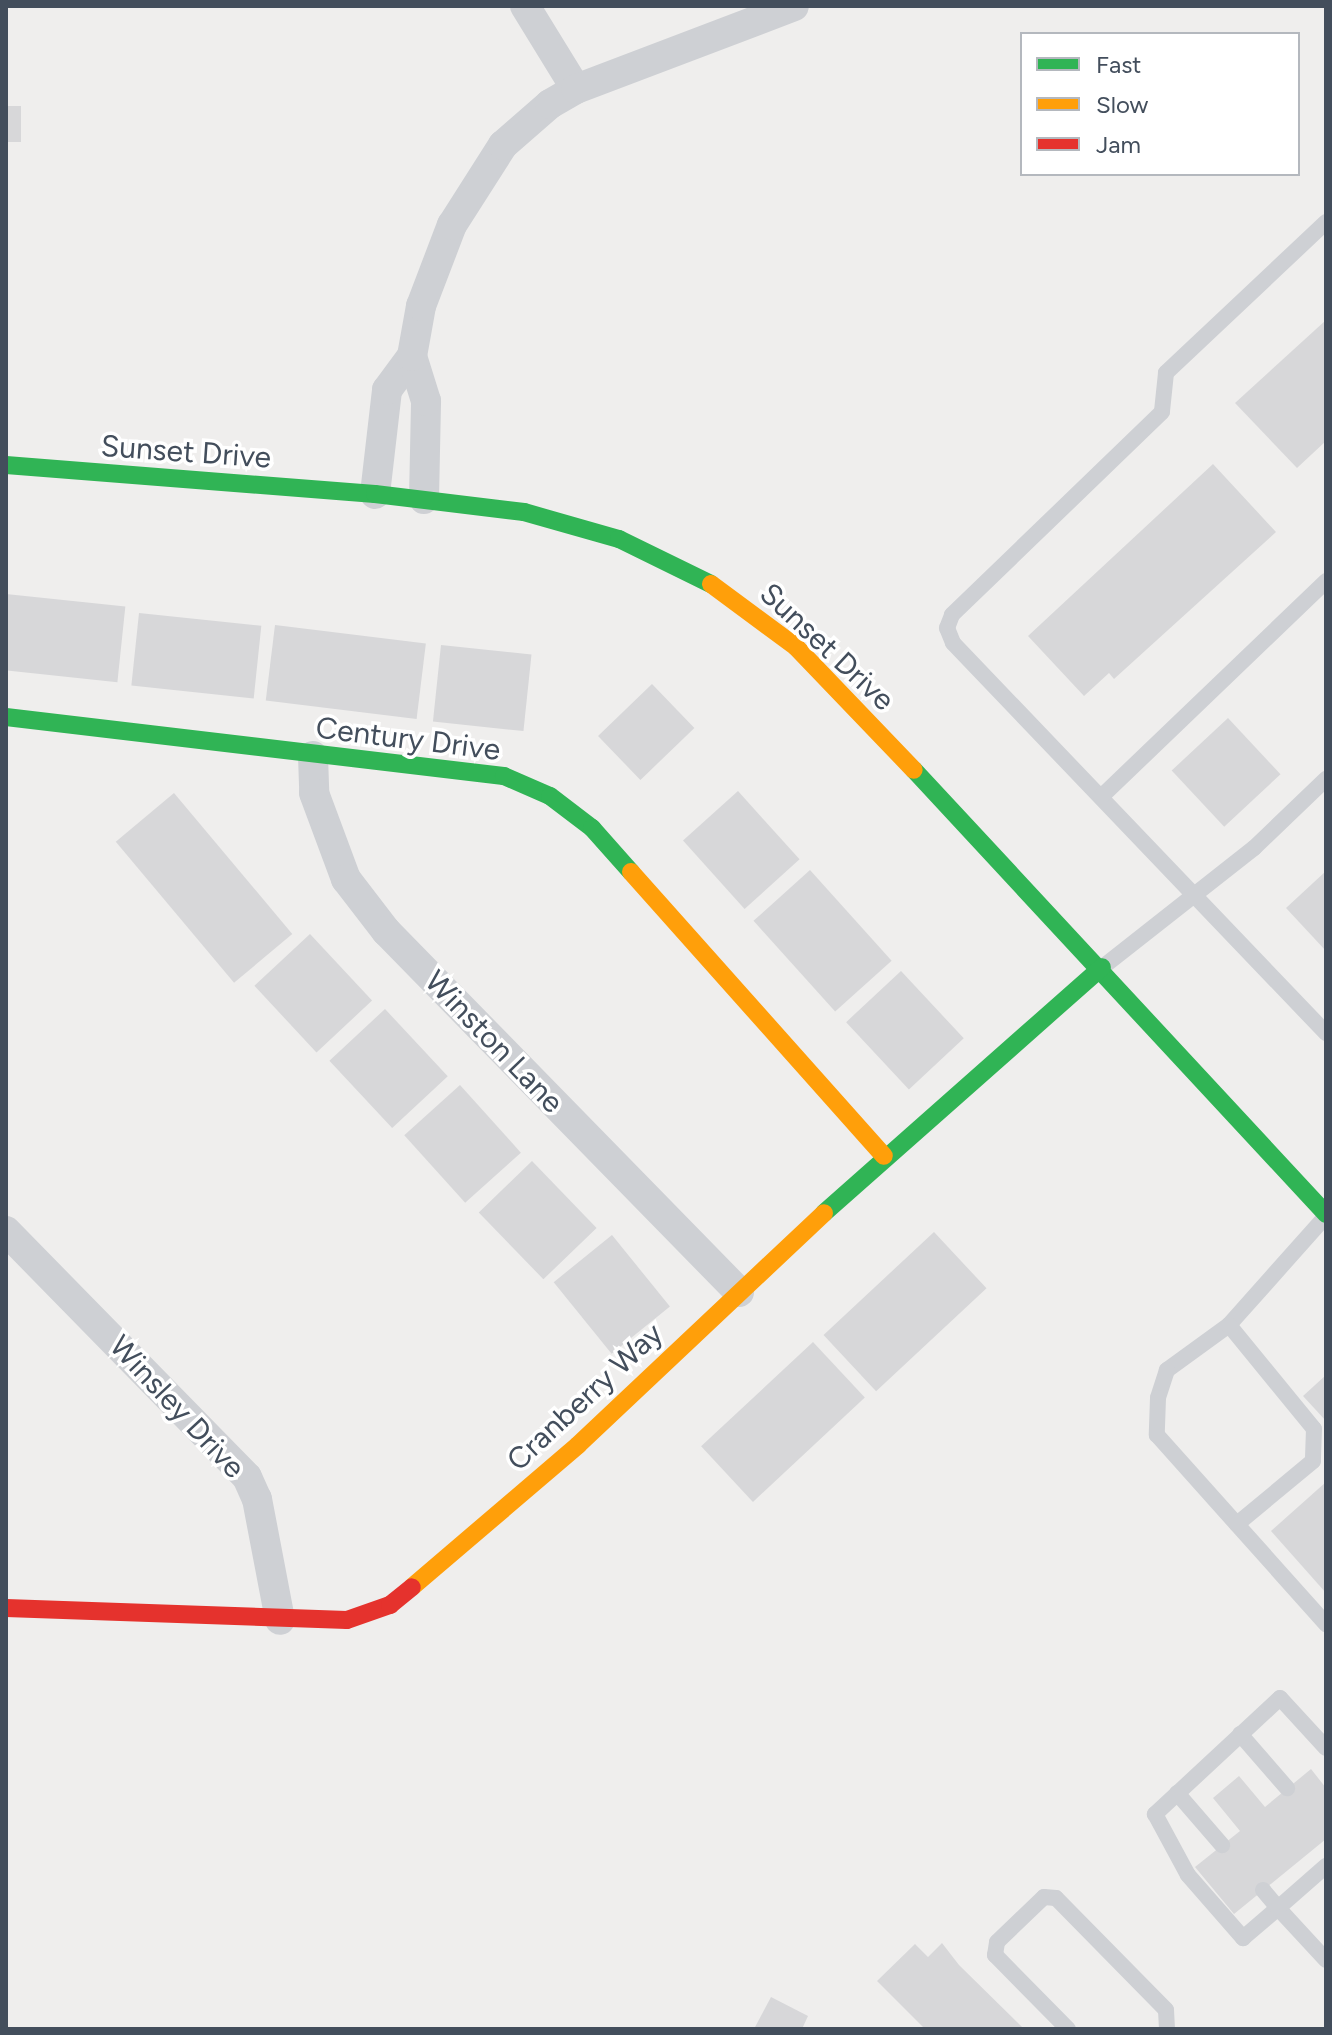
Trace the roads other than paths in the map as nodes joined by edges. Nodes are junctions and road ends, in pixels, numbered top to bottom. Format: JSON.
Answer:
{"nodes":[{"id":1,"x":525,"y":6,"type":"edge"},
{"id":2,"x":794,"y":6,"type":"edge"},
{"id":3,"x":576,"y":89,"type":"junction"},
{"id":4,"x":1326,"y":222,"type":"edge"},
{"id":5,"x":412,"y":356,"type":"junction"},
{"id":6,"x":6,"y":465,"type":"edge"},
{"id":7,"x":375,"y":494,"type":"junction"},
{"id":8,"x":424,"y":499,"type":"junction"},
{"id":9,"x":1326,"y":581,"type":"edge"},
{"id":10,"x":6,"y":717,"type":"edge"},
{"id":11,"x":313,"y":756,"type":"junction"},
{"id":12,"x":1326,"y":779,"type":"edge"},
{"id":13,"x":1101,"y":797,"type":"junction"},
{"id":14,"x":1195,"y":897,"type":"junction"},
{"id":15,"x":1102,"y":967,"type":"junction"},
{"id":16,"x":1326,"y":1033,"type":"edge"},
{"id":17,"x":884,"y":1156,"type":"junction"},
{"id":18,"x":1326,"y":1215,"type":"edge"},
{"id":19,"x":6,"y":1231,"type":"edge"},
{"id":20,"x":739,"y":1292,"type":"junction"},
{"id":21,"x":1229,"y":1325,"type":"junction"},
{"id":22,"x":1237,"y":1524,"type":"junction"},
{"id":23,"x":6,"y":1608,"type":"edge"},
{"id":24,"x":280,"y":1620,"type":"junction"},
{"id":25,"x":1326,"y":1624,"type":"edge"},
{"id":26,"x":1240,"y":1734,"type":"junction"},
{"id":27,"x":1326,"y":1748,"type":"edge"},
{"id":28,"x":1287,"y":1788,"type":"dead end"},
{"id":29,"x":1177,"y":1793,"type":"junction"},
{"id":30,"x":1222,"y":1845,"type":"dead end"},
{"id":31,"x":1326,"y":1866,"type":"edge"},
{"id":32,"x":1263,"y":1890,"type":"dead end"},
{"id":33,"x":1278,"y":1908,"type":"junction"},
{"id":34,"x":1326,"y":1960,"type":"edge"},
{"id":35,"x":1068,"y":2029,"type":"edge"},
{"id":36,"x":1167,"y":2029,"type":"edge"}],
"edges":[{"from":1,"to":3,"type":"street"},
{"from":2,"to":3,"type":"street"},
{"from":3,"to":5,"type":"street"},
{"from":4,"to":13,"type":"lane"},
{"from":5,"to":7,"type":"street"},
{"from":5,"to":8,"type":"street"},
{"from":6,"to":7,"type":"street","name":"Sunset Drive"},
{"from":7,"to":8,"type":"street","name":"Sunset Drive"},
{"from":8,"to":15,"type":"street","name":"Sunset Drive"},
{"from":9,"to":13,"type":"lane"},
{"from":10,"to":11,"type":"street","name":"Century Drive"},
{"from":11,"to":17,"type":"street","name":"Century Drive"},
{"from":11,"to":20,"type":"street","name":"Winston Lane"},
{"from":12,"to":14,"type":"lane"},
{"from":13,"to":14,"type":"lane"},
{"from":14,"to":15,"type":"lane"},
{"from":14,"to":16,"type":"lane"},
{"from":15,"to":17,"type":"street","name":"Cranberry Way"},
{"from":15,"to":18,"type":"street","name":"Sunset Drive"},
{"from":17,"to":20,"type":"street","name":"Cranberry Way"},
{"from":18,"to":21,"type":"lane"},
{"from":19,"to":24,"type":"street","name":"Winsley Drive"},
{"from":20,"to":24,"type":"street","name":"Cranberry Way"},
{"from":21,"to":22,"type":"lane"},
{"from":21,"to":22,"type":"lane"},
{"from":22,"to":25,"type":"lane"},
{"from":23,"to":24,"type":"street","name":"Cranberry Way"},
{"from":26,"to":27,"type":"lane"},
{"from":26,"to":28,"type":"lane"},
{"from":26,"to":29,"type":"lane"},
{"from":29,"to":30,"type":"lane"},
{"from":29,"to":33,"type":"lane"},
{"from":31,"to":33,"type":"lane"},
{"from":32,"to":33,"type":"lane"},
{"from":33,"to":34,"type":"lane"},
{"from":35,"to":36,"type":"lane"}]}
